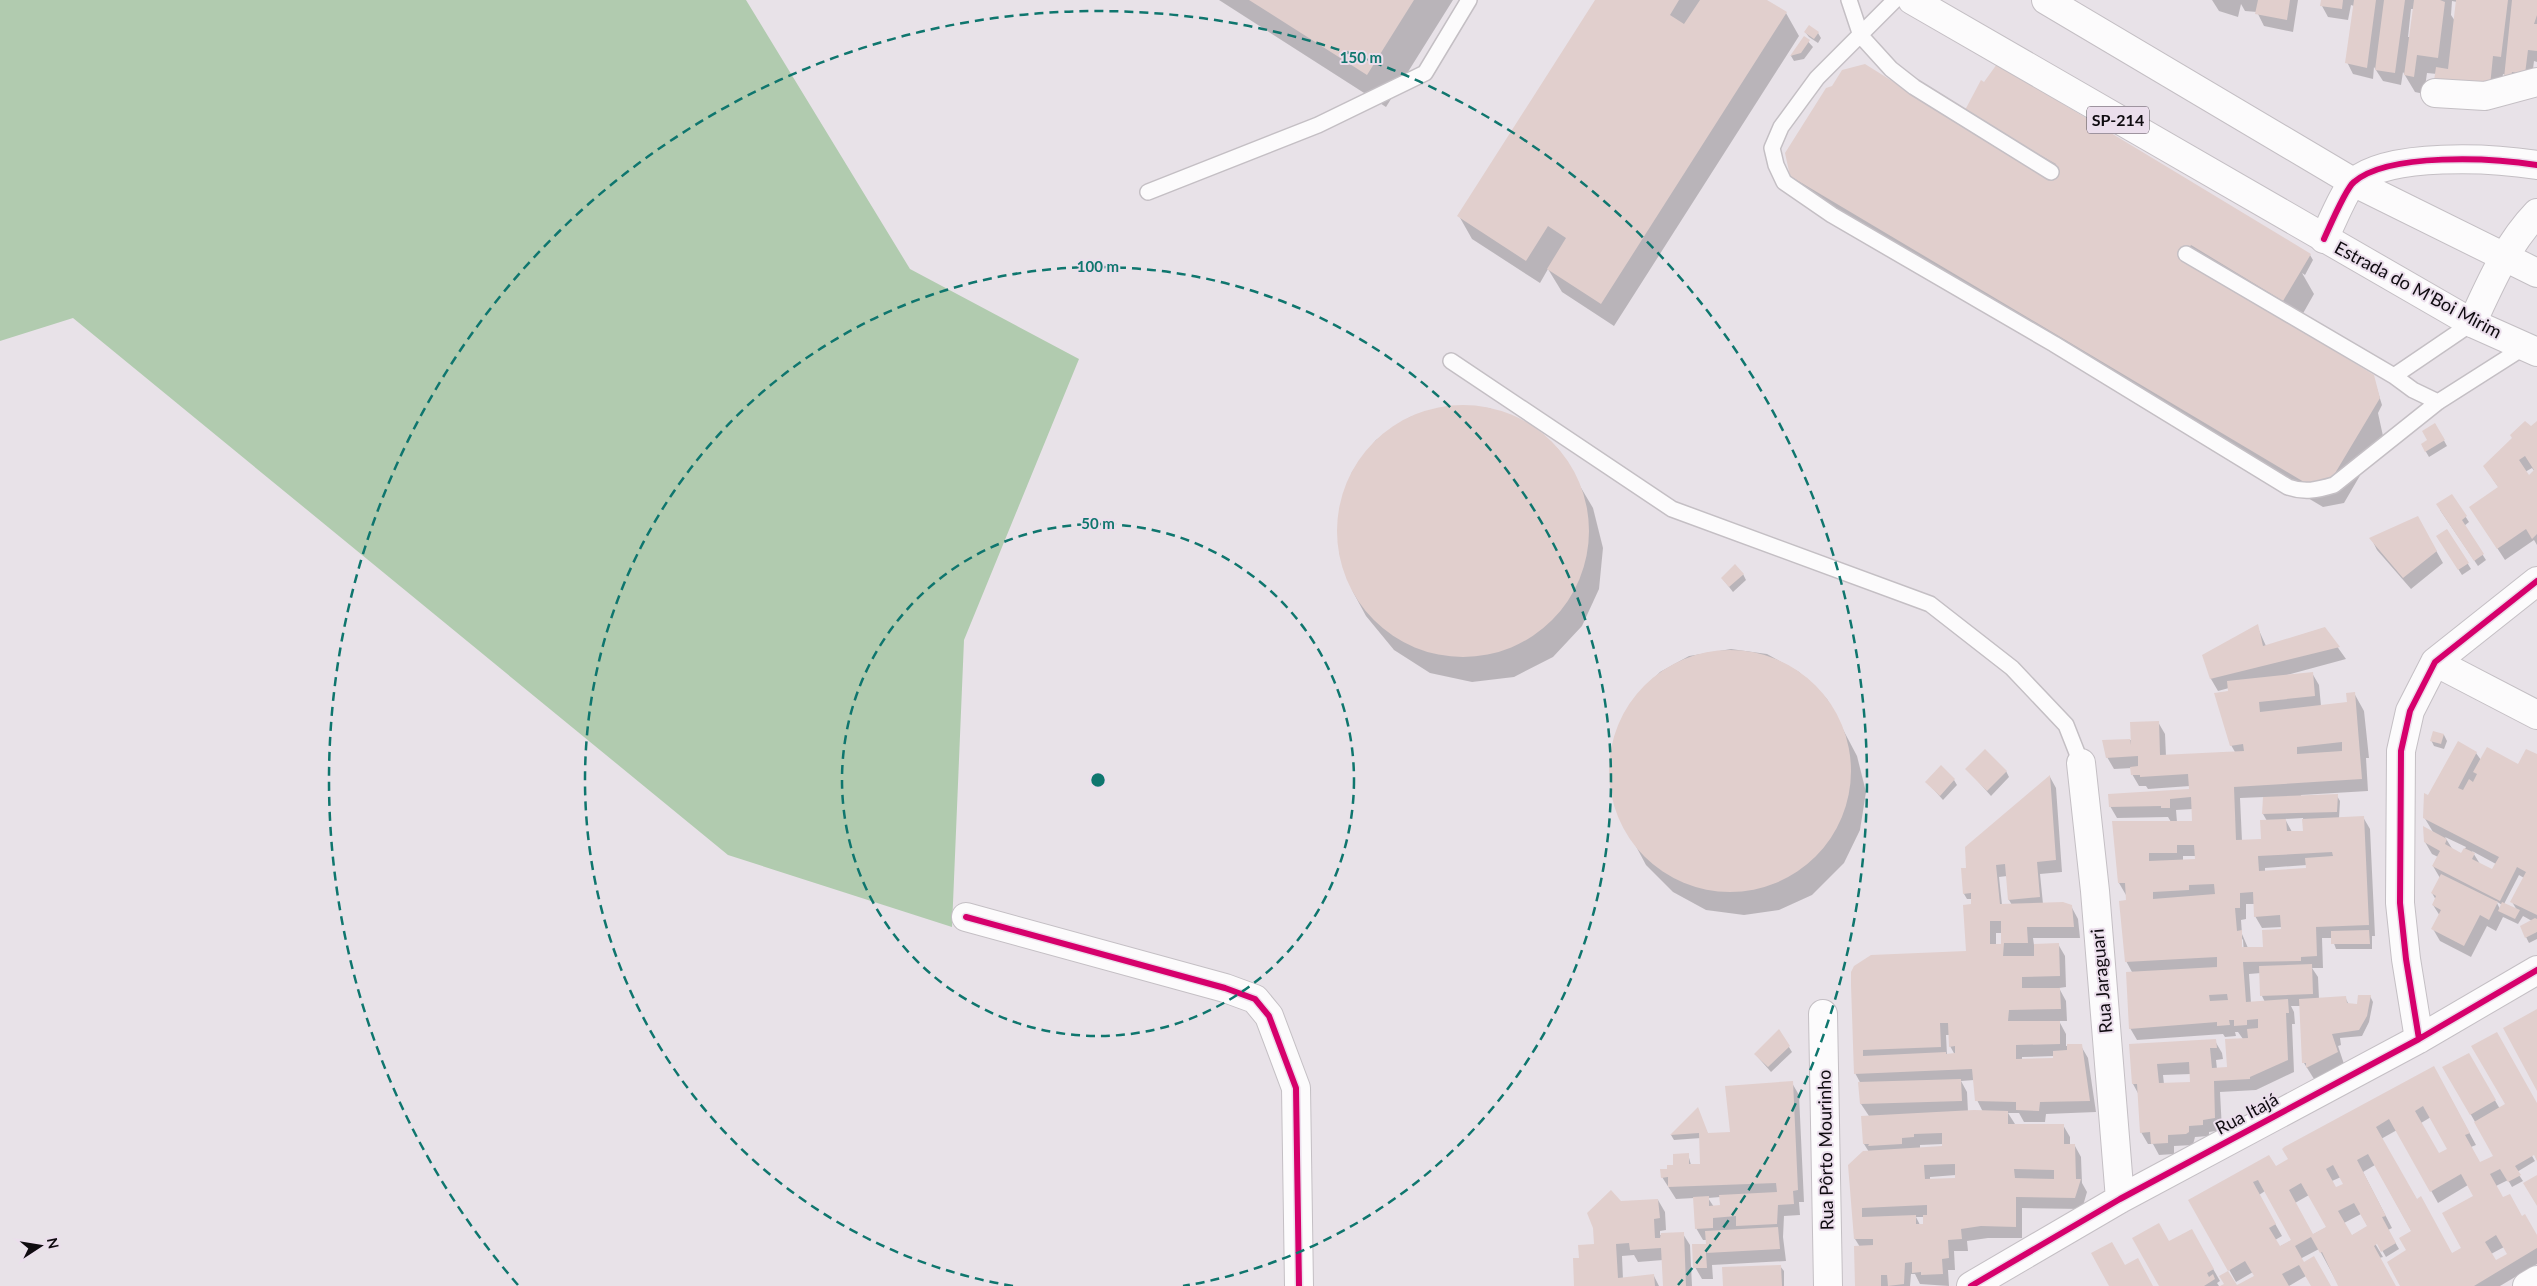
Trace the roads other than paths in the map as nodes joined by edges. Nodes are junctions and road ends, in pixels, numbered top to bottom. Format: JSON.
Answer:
{"nodes":[{"id":1,"x":1469,"y":0,"type":"edge"},
{"id":2,"x":1849,"y":0,"type":"edge"},
{"id":3,"x":1895,"y":0,"type":"edge"},
{"id":4,"x":1912,"y":0,"type":"edge"},
{"id":5,"x":2046,"y":0,"type":"edge"},
{"id":6,"x":1861,"y":36,"type":"junction"},
{"id":7,"x":2537,"y":82,"type":"edge"},
{"id":8,"x":2435,"y":93,"type":"dead end"},
{"id":9,"x":2537,"y":165,"type":"edge"},
{"id":10,"x":2051,"y":172,"type":"dead end"},
{"id":11,"x":2353,"y":182,"type":"junction"},
{"id":12,"x":1148,"y":192,"type":"dead end"},
{"id":13,"x":2537,"y":213,"type":"edge"},
{"id":14,"x":2324,"y":239,"type":"junction"},
{"id":15,"x":2186,"y":254,"type":"dead end"},
{"id":16,"x":2505,"y":256,"type":"junction"},
{"id":17,"x":2537,"y":273,"type":"edge"},
{"id":18,"x":2472,"y":323,"type":"junction"},
{"id":19,"x":2532,"y":349,"type":"edge"},
{"id":20,"x":1451,"y":361,"type":"dead end"},
{"id":21,"x":2394,"y":376,"type":"junction"},
{"id":22,"x":2438,"y":402,"type":"junction"},
{"id":23,"x":2537,"y":581,"type":"edge"},
{"id":24,"x":2435,"y":662,"type":"junction"},
{"id":25,"x":2537,"y":715,"type":"edge"},
{"id":26,"x":2081,"y":763,"type":"joint"},
{"id":27,"x":966,"y":917,"type":"dead end"},
{"id":28,"x":2537,"y":970,"type":"edge"},
{"id":29,"x":1824,"y":1014,"type":"dead end"},
{"id":30,"x":2419,"y":1039,"type":"junction"},
{"id":31,"x":2120,"y":1199,"type":"junction"},
{"id":32,"x":2537,"y":1280,"type":"edge"},
{"id":33,"x":1298,"y":1286,"type":"edge"},
{"id":34,"x":1828,"y":1286,"type":"edge"},
{"id":35,"x":1971,"y":1286,"type":"edge"},
{"id":36,"x":2527,"y":1286,"type":"edge"}],
"edges":[{"from":1,"to":12,"type":"lane"},
{"from":2,"to":6,"type":"lane"},
{"from":3,"to":6,"type":"lane"},
{"from":4,"to":14,"type":"street","name":"Estrada do M'Boi Mirim","number":"SP-214"},
{"from":5,"to":11,"type":"street"},
{"from":6,"to":10,"type":"lane"},
{"from":6,"to":22,"type":"lane"},
{"from":7,"to":8,"type":"street"},
{"from":9,"to":11,"type":"street"},
{"from":11,"to":14,"type":"street"},
{"from":11,"to":16,"type":"street"},
{"from":13,"to":16,"type":"street"},
{"from":14,"to":18,"type":"street","name":"Estrada do M'Boi Mirim","number":"SP-214"},
{"from":15,"to":21,"type":"lane"},
{"from":16,"to":17,"type":"street"},
{"from":16,"to":18,"type":"street"},
{"from":18,"to":19,"type":"street","name":"Estrada do M'Boi Mirim","number":"SP-214"},
{"from":18,"to":21,"type":"lane"},
{"from":19,"to":22,"type":"lane"},
{"from":20,"to":26,"type":"lane"},
{"from":21,"to":22,"type":"lane"},
{"from":23,"to":24,"type":"street"},
{"from":24,"to":25,"type":"street"},
{"from":24,"to":30,"type":"street"},
{"from":26,"to":31,"type":"street","name":"Rua Jaraguari"},
{"from":27,"to":33,"type":"street"},
{"from":28,"to":30,"type":"street","name":"Rua Itajá"},
{"from":29,"to":34,"type":"street","name":"Rua Pôrto Mourinho"},
{"from":30,"to":31,"type":"street","name":"Rua Itajá"},
{"from":31,"to":35,"type":"street","name":"Rua Itajá"},
{"from":32,"to":36,"type":"street"}]}
